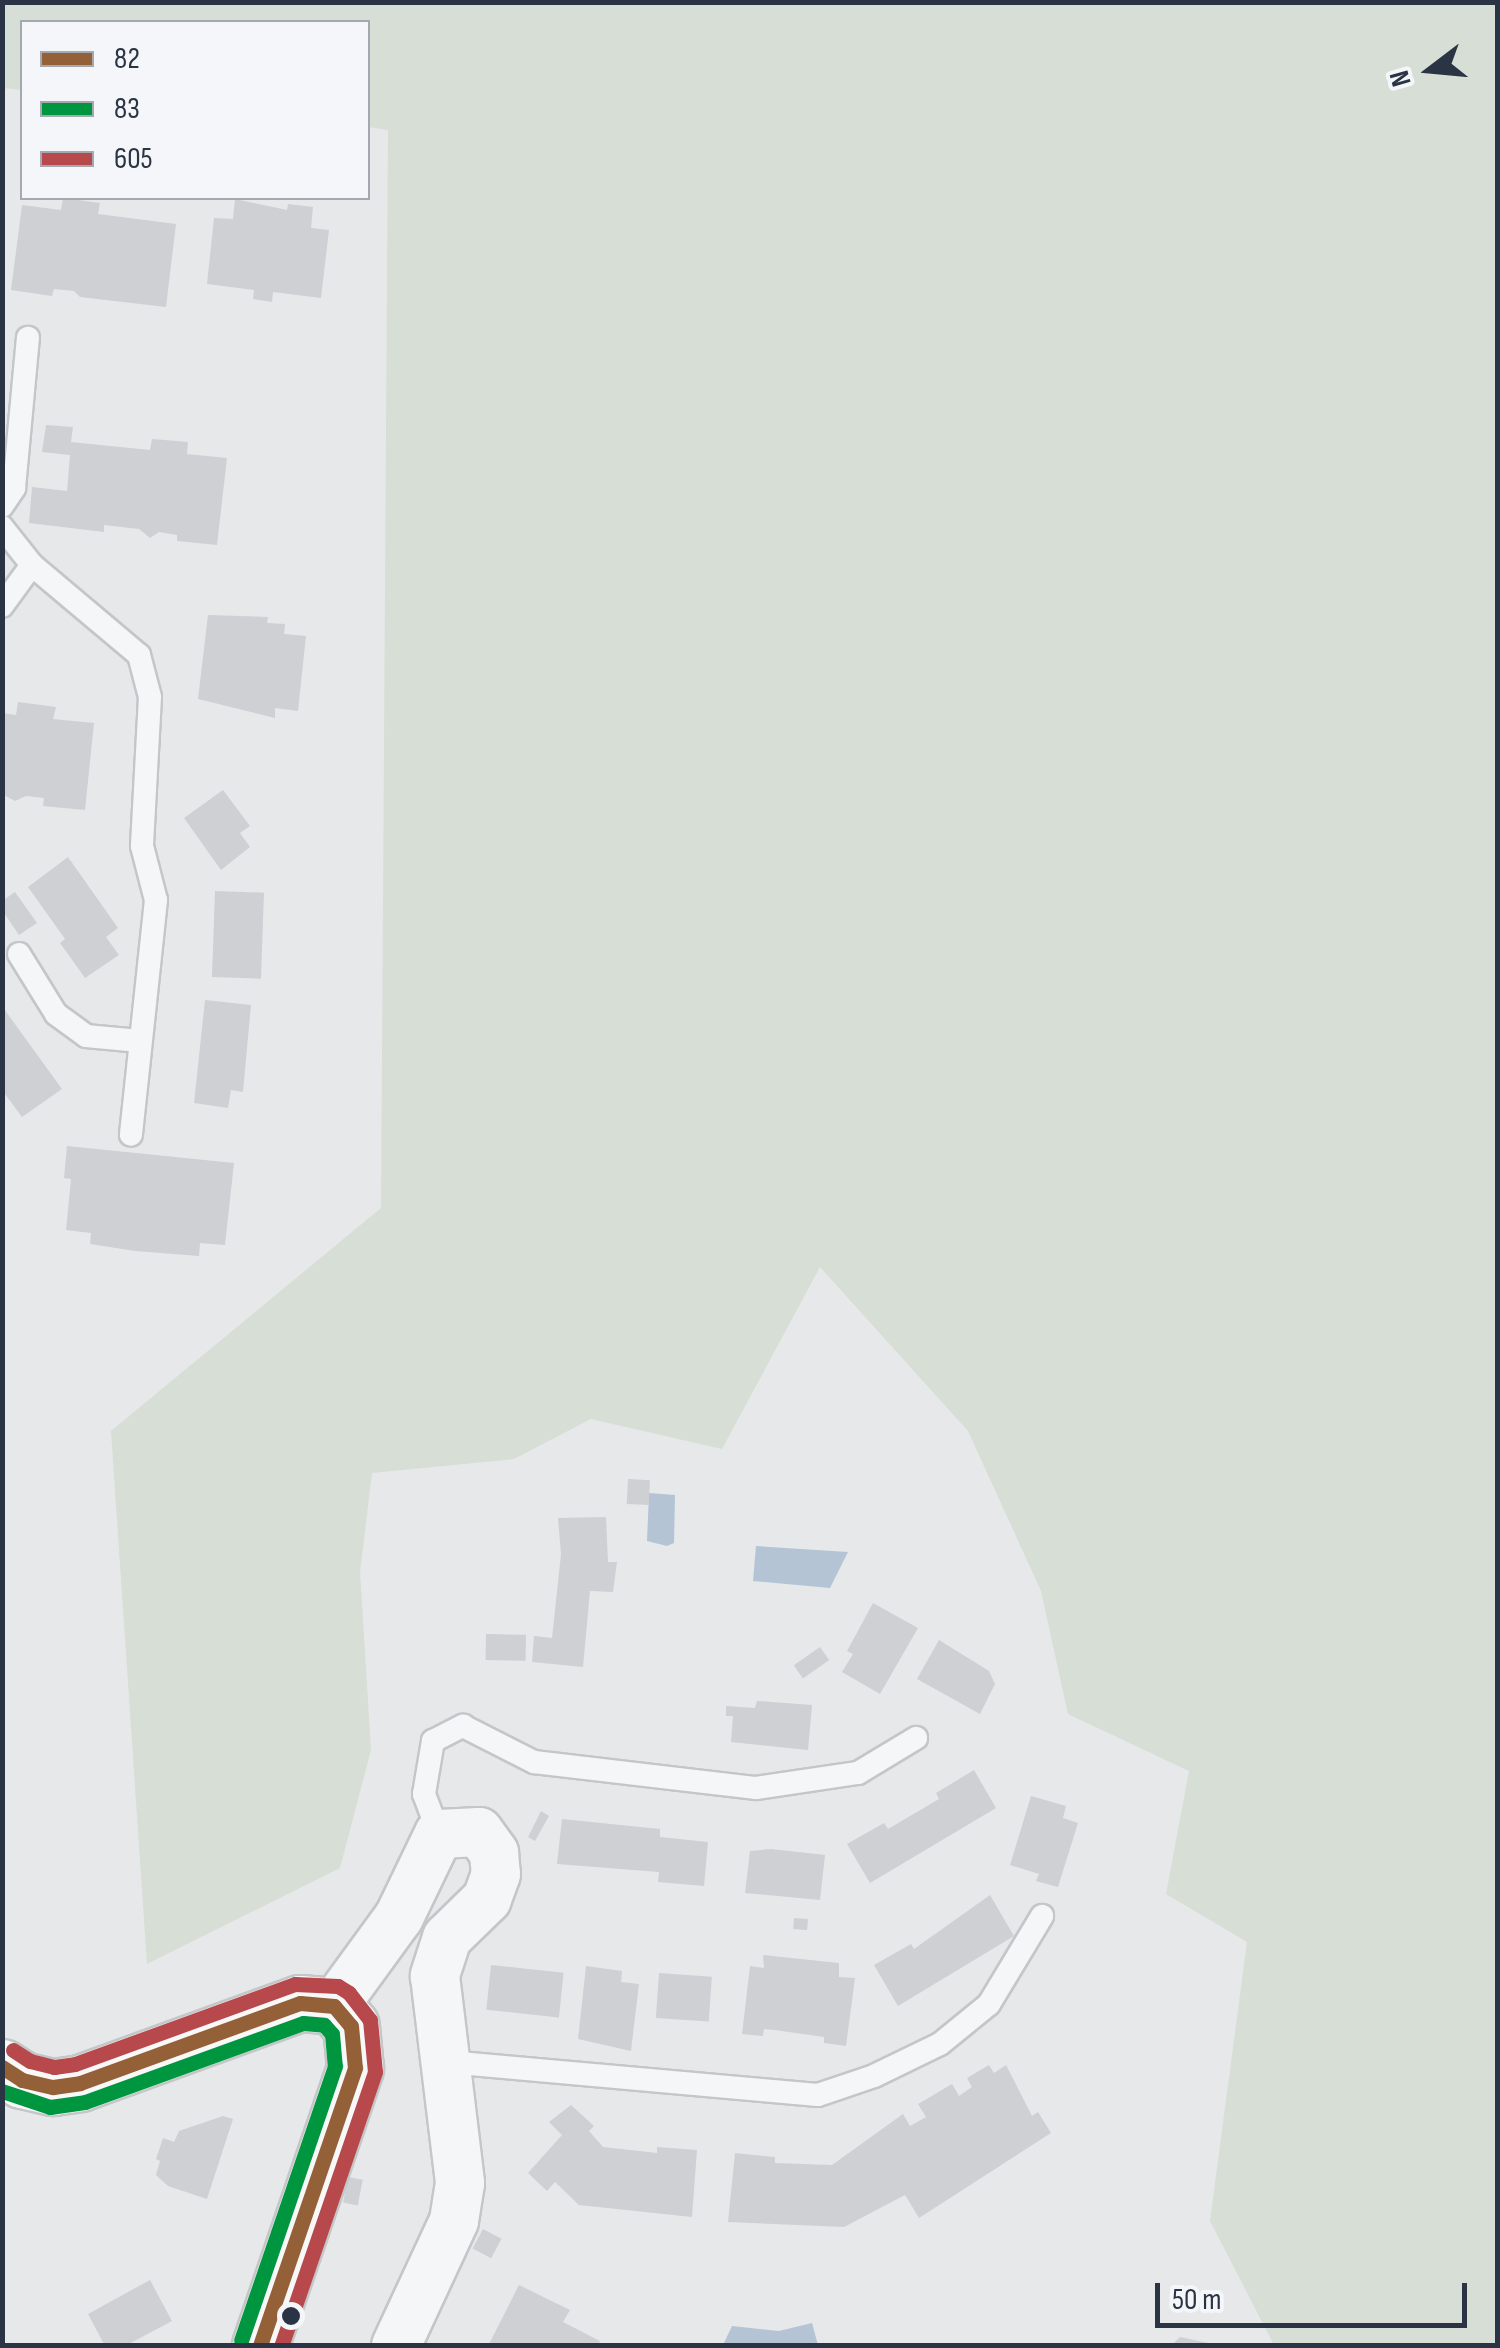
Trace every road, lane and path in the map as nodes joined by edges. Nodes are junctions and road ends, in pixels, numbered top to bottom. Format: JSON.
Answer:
{"nodes":[{"id":1,"x":28,"y":338,"type":"dead end"},
{"id":2,"x":2,"y":506,"type":"edge"},
{"id":3,"x":2,"y":527,"type":"edge"},
{"id":4,"x":32,"y":565,"type":"junction"},
{"id":5,"x":2,"y":606,"type":"edge"},
{"id":6,"x":19,"y":954,"type":"dead end"},
{"id":7,"x":140,"y":1041,"type":"junction"},
{"id":8,"x":131,"y":1134,"type":"dead end"},
{"id":9,"x":916,"y":1738,"type":"dead end"},
{"id":10,"x":439,"y":1834,"type":"junction"},
{"id":11,"x":1042,"y":1916,"type":"dead end"},
{"id":12,"x":334,"y":2006,"type":"junction"},
{"id":13,"x":448,"y":2062,"type":"junction"},
{"id":14,"x":2,"y":2068,"type":"edge"},
{"id":15,"x":260,"y":2346,"type":"edge"},
{"id":16,"x":396,"y":2346,"type":"edge"}],
"edges":[{"from":1,"to":2,"type":"lane"},
{"from":3,"to":4,"type":"lane"},
{"from":4,"to":5,"type":"lane"},
{"from":4,"to":7,"type":"lane"},
{"from":6,"to":7,"type":"lane"},
{"from":7,"to":8,"type":"lane"},
{"from":9,"to":10,"type":"lane"},
{"from":10,"to":12,"type":"street"},
{"from":10,"to":13,"type":"street"},
{"from":11,"to":13,"type":"lane"},
{"from":12,"to":14,"type":"street"},
{"from":12,"to":15,"type":"street"},
{"from":13,"to":16,"type":"street"}]}
